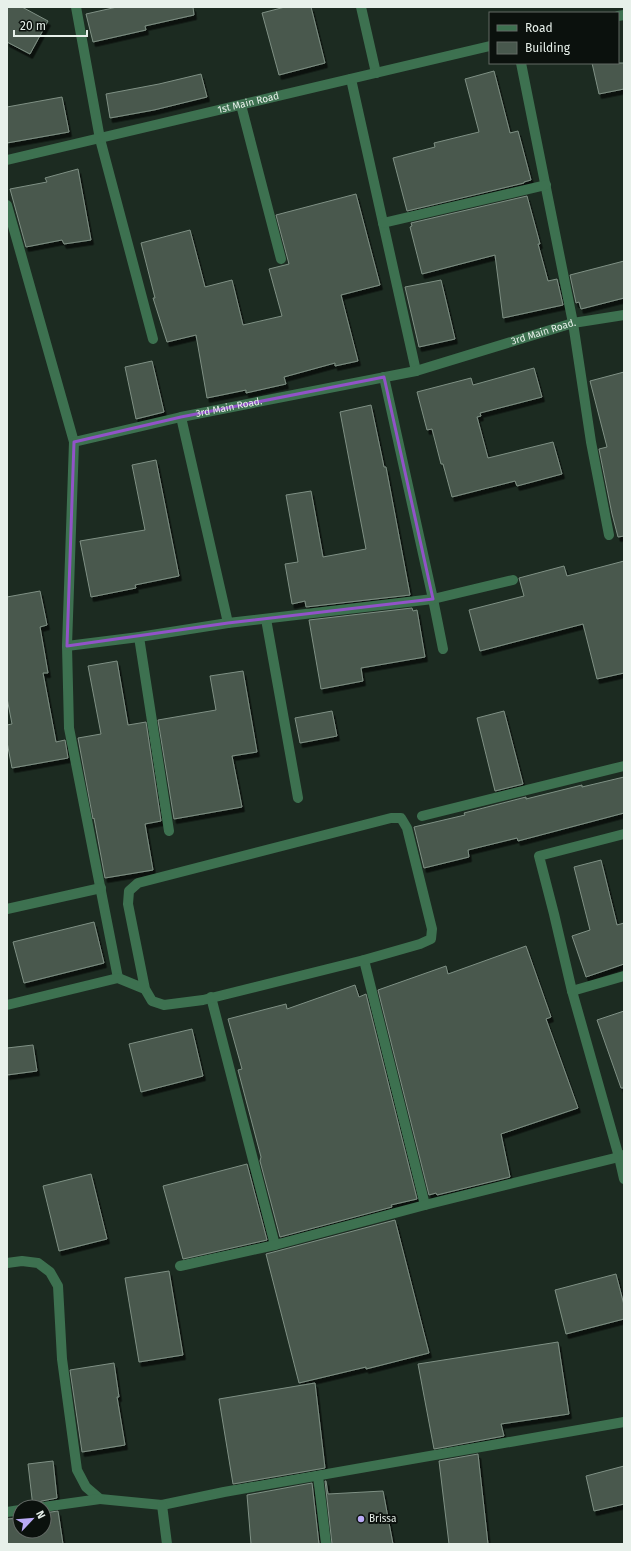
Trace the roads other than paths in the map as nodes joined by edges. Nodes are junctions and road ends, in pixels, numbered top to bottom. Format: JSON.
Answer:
{"nodes":[{"id":1,"x":76,"y":7,"type":"edge"},
{"id":2,"x":361,"y":7,"type":"edge"},
{"id":3,"x":489,"y":46,"type":"edge"},
{"id":4,"x":521,"y":64,"type":"edge"},
{"id":5,"x":376,"y":73,"type":"junction"},
{"id":6,"x":351,"y":79,"type":"junction"},
{"id":7,"x":241,"y":106,"type":"junction"},
{"id":8,"x":100,"y":140,"type":"junction"},
{"id":9,"x":7,"y":160,"type":"edge"},
{"id":10,"x":546,"y":185,"type":"junction"},
{"id":11,"x":7,"y":205,"type":"edge"},
{"id":12,"x":383,"y":223,"type":"junction"},
{"id":13,"x":281,"y":259,"type":"dead end"},
{"id":14,"x":624,"y":315,"type":"edge"},
{"id":15,"x":573,"y":323,"type":"junction"},
{"id":16,"x":153,"y":338,"type":"dead end"},
{"id":17,"x":416,"y":370,"type":"junction"},
{"id":18,"x":384,"y":377,"type":"junction"},
{"id":19,"x":181,"y":417,"type":"junction"},
{"id":20,"x":74,"y":442,"type":"junction"},
{"id":21,"x":609,"y":535,"type":"dead end"},
{"id":22,"x":513,"y":580,"type":"dead end"},
{"id":23,"x":433,"y":599,"type":"junction"},
{"id":24,"x":266,"y":619,"type":"junction"},
{"id":25,"x":228,"y":623,"type":"junction"},
{"id":26,"x":138,"y":637,"type":"junction"},
{"id":27,"x":68,"y":646,"type":"junction"},
{"id":28,"x":442,"y":649,"type":"dead end"},
{"id":29,"x":624,"y":766,"type":"edge"},
{"id":30,"x":298,"y":798,"type":"dead end"},
{"id":31,"x":422,"y":816,"type":"dead end"},
{"id":32,"x":169,"y":831,"type":"dead end"},
{"id":33,"x":624,"y":834,"type":"edge"},
{"id":34,"x":101,"y":888,"type":"junction"},
{"id":35,"x":7,"y":909,"type":"edge"},
{"id":36,"x":364,"y":960,"type":"junction"},
{"id":37,"x":624,"y":976,"type":"edge"},
{"id":38,"x":118,"y":978,"type":"junction"},
{"id":39,"x":145,"y":989,"type":"junction"},
{"id":40,"x":572,"y":991,"type":"junction"},
{"id":41,"x":211,"y":998,"type":"junction"},
{"id":42,"x":7,"y":1005,"type":"edge"},
{"id":43,"x":621,"y":1156,"type":"edge"},
{"id":44,"x":624,"y":1179,"type":"edge"},
{"id":45,"x":425,"y":1205,"type":"junction"},
{"id":46,"x":275,"y":1245,"type":"junction"},
{"id":47,"x":7,"y":1263,"type":"edge"},
{"id":48,"x":180,"y":1266,"type":"dead end"},
{"id":49,"x":624,"y":1422,"type":"edge"},
{"id":50,"x":318,"y":1476,"type":"junction"},
{"id":51,"x":100,"y":1499,"type":"junction"},
{"id":52,"x":162,"y":1505,"type":"junction"},
{"id":53,"x":52,"y":1506,"type":"edge"},
{"id":54,"x":167,"y":1544,"type":"edge"},
{"id":55,"x":326,"y":1544,"type":"edge"}],
"edges":[{"from":1,"to":8,"type":"street"},
{"from":2,"to":5,"type":"street"},
{"from":3,"to":5,"type":"street","name":"1st Main Road"},
{"from":4,"to":10,"type":"street"},
{"from":5,"to":6,"type":"street","name":"1st Main Road"},
{"from":6,"to":7,"type":"street","name":"1st Main Road"},
{"from":6,"to":12,"type":"street"},
{"from":7,"to":8,"type":"street","name":"1st Main Road"},
{"from":7,"to":13,"type":"street"},
{"from":8,"to":9,"type":"street","name":"1st Main Road"},
{"from":8,"to":16,"type":"street"},
{"from":10,"to":12,"type":"street"},
{"from":10,"to":15,"type":"street"},
{"from":11,"to":20,"type":"street"},
{"from":12,"to":17,"type":"street"},
{"from":14,"to":15,"type":"street","name":"3rd Main Road."},
{"from":15,"to":17,"type":"street","name":"3rd Main Road."},
{"from":15,"to":21,"type":"street"},
{"from":17,"to":18,"type":"street","name":"3rd Main Road."},
{"from":18,"to":19,"type":"street","name":"3rd Main Road."},
{"from":18,"to":23,"type":"street"},
{"from":19,"to":20,"type":"street","name":"3rd Main Road."},
{"from":19,"to":25,"type":"street"},
{"from":20,"to":27,"type":"street"},
{"from":22,"to":23,"type":"street"},
{"from":23,"to":24,"type":"street"},
{"from":23,"to":28,"type":"street"},
{"from":24,"to":25,"type":"street"},
{"from":24,"to":30,"type":"street"},
{"from":25,"to":26,"type":"street"},
{"from":26,"to":27,"type":"street"},
{"from":26,"to":32,"type":"street"},
{"from":27,"to":34,"type":"street"},
{"from":29,"to":31,"type":"street"},
{"from":33,"to":40,"type":"street"},
{"from":34,"to":35,"type":"street"},
{"from":34,"to":38,"type":"street"},
{"from":36,"to":39,"type":"street"},
{"from":36,"to":41,"type":"street"},
{"from":36,"to":45,"type":"street"},
{"from":37,"to":40,"type":"street"},
{"from":38,"to":39,"type":"street"},
{"from":38,"to":42,"type":"street"},
{"from":39,"to":41,"type":"street"},
{"from":40,"to":43,"type":"street"},
{"from":41,"to":46,"type":"street"},
{"from":43,"to":44,"type":"street"},
{"from":43,"to":45,"type":"street"},
{"from":45,"to":46,"type":"street"},
{"from":46,"to":48,"type":"street"},
{"from":47,"to":51,"type":"street"},
{"from":49,"to":50,"type":"street"},
{"from":50,"to":52,"type":"street"},
{"from":50,"to":55,"type":"street"},
{"from":51,"to":52,"type":"street"},
{"from":51,"to":53,"type":"street"},
{"from":52,"to":54,"type":"street"}]}
